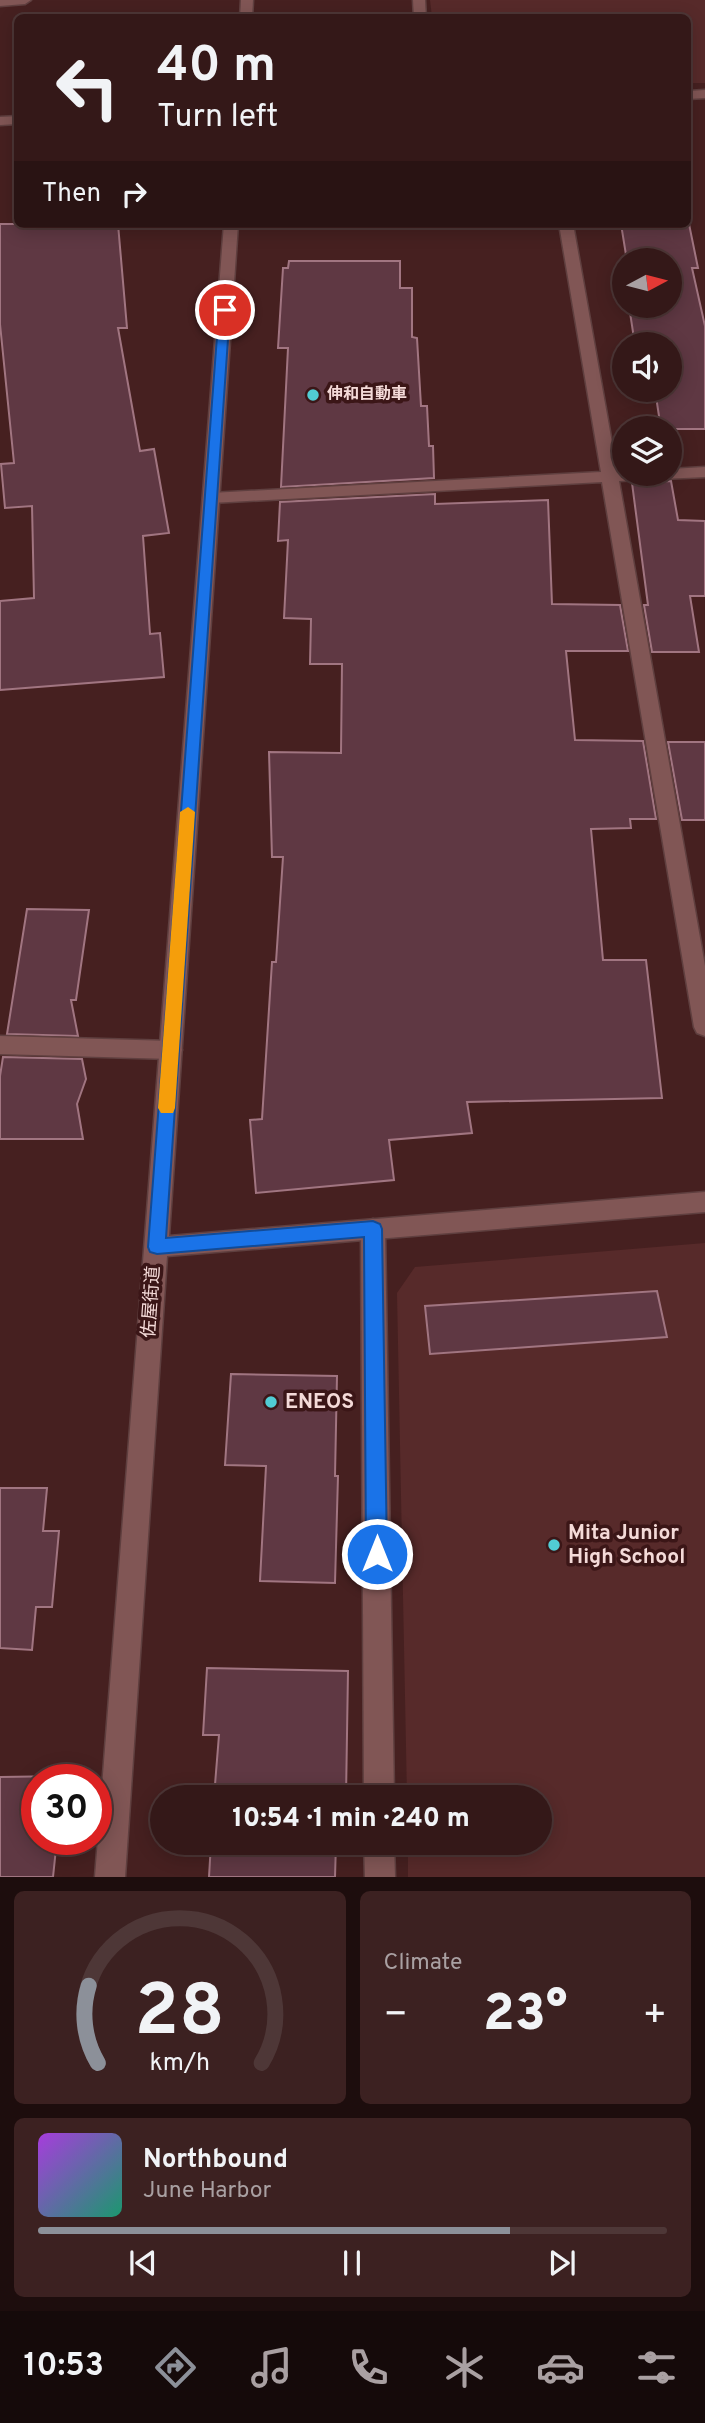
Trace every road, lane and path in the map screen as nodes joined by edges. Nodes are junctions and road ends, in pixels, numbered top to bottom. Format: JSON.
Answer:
{"nodes":[{"id":1,"x":25,"y":0,"type":"edge"},
{"id":2,"x":0,"y":2,"type":"edge"},
{"id":3,"x":231,"y":228,"type":"edge"},
{"id":4,"x":567,"y":228,"type":"edge"},
{"id":5,"x":705,"y":472,"type":"edge"},
{"id":6,"x":682,"y":473,"type":"edge"},
{"id":7,"x":609,"y":478,"type":"junction"},
{"id":8,"x":612,"y":478,"type":"edge"},
{"id":9,"x":211,"y":498,"type":"junction"},
{"id":10,"x":705,"y":1027,"type":"edge"},
{"id":11,"x":0,"y":1045,"type":"edge"},
{"id":12,"x":171,"y":1050,"type":"junction"},
{"id":13,"x":705,"y":1202,"type":"edge"},
{"id":14,"x":373,"y":1229,"type":"junction"},
{"id":15,"x":157,"y":1247,"type":"junction"},
{"id":16,"x":379,"y":1785,"type":"edge"},
{"id":17,"x":380,"y":1855,"type":"edge"},
{"id":18,"x":110,"y":1877,"type":"edge"},
{"id":19,"x":380,"y":1877,"type":"edge"}],
"edges":[{"from":1,"to":2,"type":"street"},
{"from":3,"to":9,"type":"street","name":"佐屋街道"},
{"from":4,"to":7,"type":"street"},
{"from":5,"to":6,"type":"street"},
{"from":7,"to":8,"type":"street"},
{"from":7,"to":9,"type":"street"},
{"from":7,"to":10,"type":"street"},
{"from":9,"to":12,"type":"street","name":"佐屋街道"},
{"from":11,"to":12,"type":"street"},
{"from":12,"to":15,"type":"street","name":"佐屋街道"},
{"from":13,"to":14,"type":"street"},
{"from":14,"to":15,"type":"street"},
{"from":14,"to":16,"type":"street"},
{"from":15,"to":18,"type":"street","name":"佐屋街道"},
{"from":17,"to":19,"type":"street"}]}
